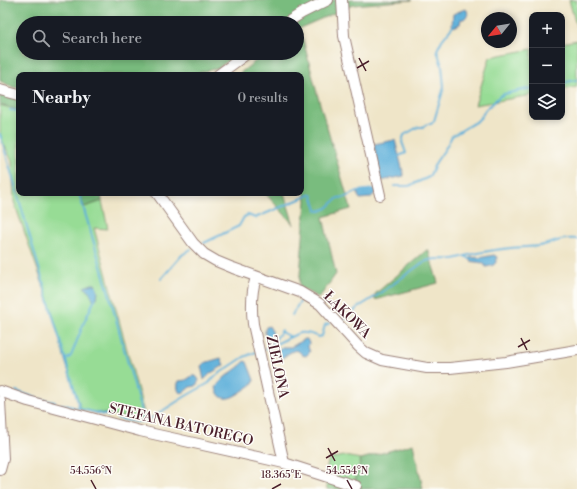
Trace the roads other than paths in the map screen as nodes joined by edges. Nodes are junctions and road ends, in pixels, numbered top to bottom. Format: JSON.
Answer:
{"nodes":[{"id":1,"x":328,"y":0,"type":"edge"},
{"id":2,"x":342,"y":0,"type":"edge"},
{"id":3,"x":297,"y":16,"type":"edge"},
{"id":4,"x":238,"y":60,"type":"edge"},
{"id":5,"x":222,"y":72,"type":"edge"},
{"id":6,"x":0,"y":90,"type":"edge"},
{"id":7,"x":16,"y":93,"type":"edge"},
{"id":8,"x":380,"y":195,"type":"dead end"},
{"id":9,"x":159,"y":196,"type":"edge"},
{"id":10,"x":256,"y":277,"type":"junction"},
{"id":11,"x":577,"y":350,"type":"edge"},
{"id":12,"x":0,"y":391,"type":"edge"},
{"id":13,"x":0,"y":401,"type":"edge"},
{"id":14,"x":284,"y":463,"type":"junction"},
{"id":15,"x":0,"y":470,"type":"edge"},
{"id":16,"x":356,"y":486,"type":"dead end"}],
"edges":[{"from":1,"to":3,"type":"street"},
{"from":2,"to":8,"type":"street"},
{"from":4,"to":5,"type":"street"},
{"from":6,"to":7,"type":"street"},
{"from":9,"to":10,"type":"street","name":"ŁĄKOWA"},
{"from":10,"to":11,"type":"street","name":"ŁĄKOWA"},
{"from":10,"to":14,"type":"street","name":"ZIELONA"},
{"from":12,"to":14,"type":"street","name":"STEFANA BATOREGO"},
{"from":13,"to":15,"type":"street"},
{"from":14,"to":16,"type":"street","name":"STEFANA BATOREGO"}]}
